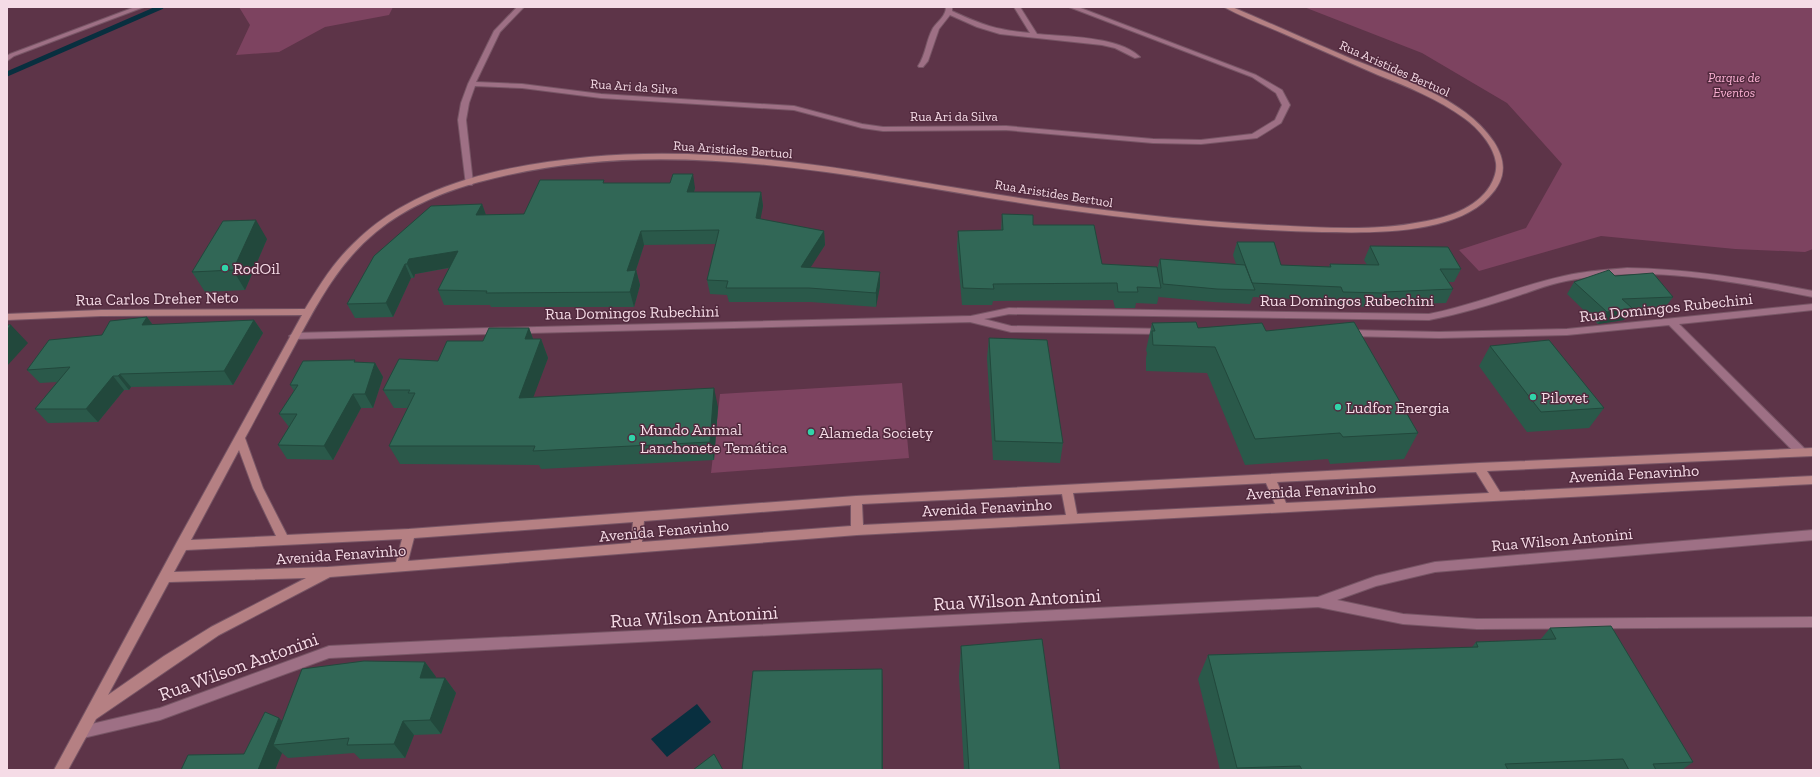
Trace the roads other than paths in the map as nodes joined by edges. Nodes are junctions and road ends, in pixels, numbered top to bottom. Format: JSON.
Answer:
{"nodes":[{"id":1,"x":141,"y":7,"type":"edge"},
{"id":2,"x":521,"y":7,"type":"edge"},
{"id":3,"x":1017,"y":7,"type":"edge"},
{"id":4,"x":1072,"y":7,"type":"edge"},
{"id":5,"x":1227,"y":7,"type":"edge"},
{"id":6,"x":949,"y":9,"type":"edge"},
{"id":7,"x":1035,"y":36,"type":"junction"},
{"id":8,"x":1137,"y":57,"type":"dead end"},
{"id":9,"x":7,"y":59,"type":"edge"},
{"id":10,"x":921,"y":66,"type":"dead end"},
{"id":11,"x":472,"y":84,"type":"junction"},
{"id":12,"x":469,"y":183,"type":"junction"},
{"id":13,"x":1813,"y":294,"type":"edge"},
{"id":14,"x":1813,"y":307,"type":"edge"},
{"id":15,"x":308,"y":312,"type":"junction"},
{"id":16,"x":7,"y":317,"type":"edge"},
{"id":17,"x":971,"y":319,"type":"junction"},
{"id":18,"x":1672,"y":322,"type":"junction"},
{"id":19,"x":1170,"y":331,"type":"edge"},
{"id":20,"x":1336,"y":333,"type":"edge"},
{"id":21,"x":294,"y":336,"type":"junction"},
{"id":22,"x":240,"y":438,"type":"junction"},
{"id":23,"x":1807,"y":452,"type":"edge"},
{"id":24,"x":1479,"y":467,"type":"junction"},
{"id":25,"x":1270,"y":478,"type":"junction"},
{"id":26,"x":1813,"y":480,"type":"edge"},
{"id":27,"x":1067,"y":489,"type":"junction"},
{"id":28,"x":1497,"y":497,"type":"junction"},
{"id":29,"x":856,"y":500,"type":"junction"},
{"id":30,"x":1282,"y":508,"type":"junction"},
{"id":31,"x":639,"y":516,"type":"junction"},
{"id":32,"x":1072,"y":518,"type":"junction"},
{"id":33,"x":857,"y":530,"type":"junction"},
{"id":34,"x":409,"y":534,"type":"junction"},
{"id":35,"x":1813,"y":535,"type":"edge"},
{"id":36,"x":284,"y":541,"type":"junction"},
{"id":37,"x":181,"y":545,"type":"junction"},
{"id":38,"x":636,"y":548,"type":"junction"},
{"id":39,"x":401,"y":566,"type":"junction"},
{"id":40,"x":328,"y":572,"type":"junction"},
{"id":41,"x":164,"y":577,"type":"junction"},
{"id":42,"x":1318,"y":602,"type":"junction"},
{"id":43,"x":1813,"y":622,"type":"edge"},
{"id":44,"x":93,"y":714,"type":"junction"},
{"id":45,"x":83,"y":732,"type":"junction"},
{"id":46,"x":61,"y":770,"type":"edge"}],
"edges":[{"from":1,"to":9,"type":"street"},
{"from":2,"to":11,"type":"street"},
{"from":3,"to":7,"type":"street"},
{"from":4,"to":11,"type":"street","name":"Rua Ari da Silva"},
{"from":5,"to":12,"type":"main road","name":"Rua Aristides Bertuol"},
{"from":6,"to":7,"type":"street"},
{"from":6,"to":10,"type":"street"},
{"from":7,"to":8,"type":"street"},
{"from":11,"to":12,"type":"street"},
{"from":12,"to":15,"type":"main road","name":"Rua Aristides Bertuol"},
{"from":13,"to":17,"type":"street","name":"Rua Domingos Rubechini"},
{"from":14,"to":18,"type":"street","name":"Rua Domingos Rubechini"},
{"from":15,"to":16,"type":"main road","name":"Rua Carlos Dreher Neto"},
{"from":15,"to":21,"type":"main road","name":"Rua Aristides Bertuol"},
{"from":17,"to":19,"type":"street","name":"Rua Domingos Rubechini"},
{"from":17,"to":21,"type":"street","name":"Rua Domingos Rubechini"},
{"from":18,"to":20,"type":"street","name":"Rua Domingos Rubechini"},
{"from":18,"to":23,"type":"street"},
{"from":21,"to":22,"type":"main road","name":"Rua Aristides Bertuol"},
{"from":22,"to":36,"type":"main road"},
{"from":22,"to":37,"type":"main road","name":"Rua Aristides Bertuol"},
{"from":23,"to":24,"type":"main road","name":"Avenida Fenavinho"},
{"from":24,"to":25,"type":"main road","name":"Avenida Fenavinho"},
{"from":24,"to":28,"type":"main road"},
{"from":25,"to":27,"type":"main road","name":"Avenida Fenavinho"},
{"from":25,"to":30,"type":"main road"},
{"from":26,"to":28,"type":"main road","name":"Avenida Fenavinho"},
{"from":27,"to":29,"type":"main road","name":"Avenida Fenavinho"},
{"from":27,"to":32,"type":"main road"},
{"from":28,"to":30,"type":"main road","name":"Avenida Fenavinho"},
{"from":29,"to":31,"type":"main road","name":"Avenida Fenavinho"},
{"from":29,"to":33,"type":"main road"},
{"from":30,"to":32,"type":"main road","name":"Avenida Fenavinho"},
{"from":31,"to":34,"type":"main road","name":"Avenida Fenavinho"},
{"from":31,"to":38,"type":"main road"},
{"from":32,"to":33,"type":"main road","name":"Avenida Fenavinho"},
{"from":33,"to":38,"type":"main road","name":"Avenida Fenavinho"},
{"from":34,"to":36,"type":"main road","name":"Avenida Fenavinho"},
{"from":34,"to":39,"type":"main road"},
{"from":35,"to":42,"type":"street","name":"Rua Wilson Antonini"},
{"from":36,"to":37,"type":"main road","name":"Avenida Fenavinho"},
{"from":37,"to":41,"type":"main road","name":"Rua Aristides Bertuol"},
{"from":38,"to":39,"type":"main road","name":"Avenida Fenavinho"},
{"from":39,"to":40,"type":"main road","name":"Avenida Fenavinho"},
{"from":40,"to":41,"type":"main road","name":"Avenida Fenavinho"},
{"from":40,"to":44,"type":"main road"},
{"from":41,"to":44,"type":"main road","name":"Rua Aristides Bertuol"},
{"from":42,"to":43,"type":"street","name":"Rua Wilson Antonini"},
{"from":42,"to":45,"type":"street","name":"Rua Wilson Antonini"},
{"from":44,"to":45,"type":"main road","name":"Rua Aristides Bertuol"},
{"from":45,"to":46,"type":"main road","name":"Rua Aristides Bertuol"}]}
